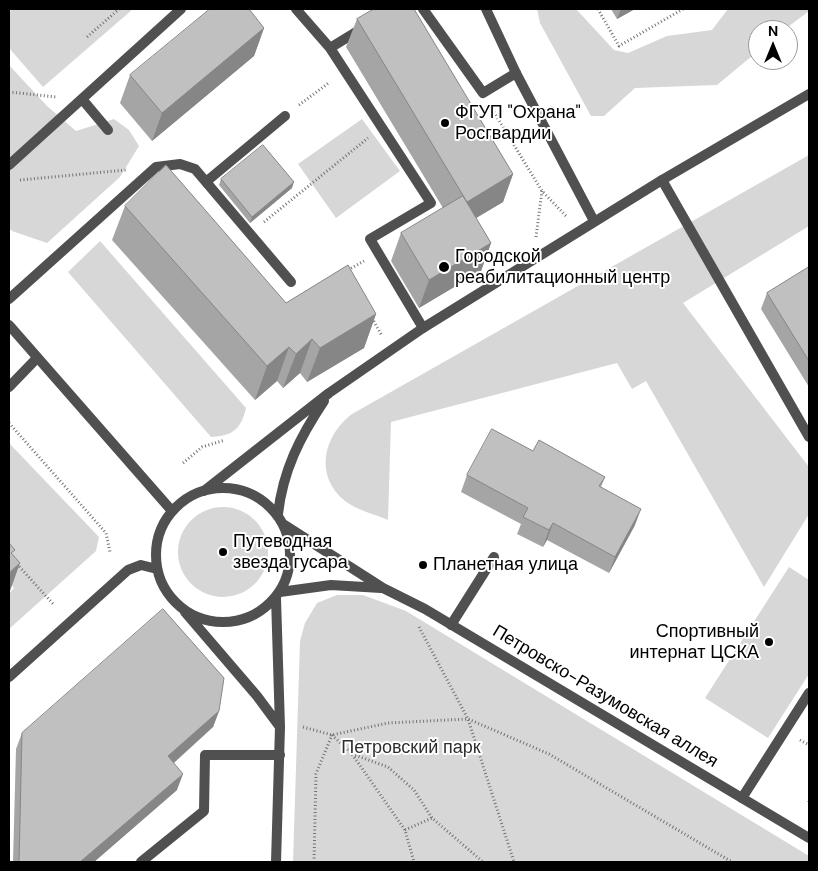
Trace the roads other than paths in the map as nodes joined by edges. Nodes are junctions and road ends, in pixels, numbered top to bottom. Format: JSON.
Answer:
{"nodes":[{"id":1,"x":181,"y":9,"type":"edge"},
{"id":2,"x":296,"y":9,"type":"edge"},
{"id":3,"x":423,"y":9,"type":"edge"},
{"id":4,"x":486,"y":9,"type":"edge"},
{"id":5,"x":370,"y":24,"type":"edge"},
{"id":6,"x":330,"y":48,"type":"junction"},
{"id":7,"x":516,"y":72,"type":"junction"},
{"id":8,"x":809,"y":94,"type":"edge"},
{"id":9,"x":82,"y":99,"type":"junction"},
{"id":10,"x":285,"y":116,"type":"road end"},
{"id":11,"x":108,"y":130,"type":"dead end"},
{"id":12,"x":9,"y":165,"type":"edge"},
{"id":13,"x":662,"y":180,"type":"junction"},
{"id":14,"x":207,"y":181,"type":"junction"},
{"id":15,"x":594,"y":221,"type":"junction"},
{"id":16,"x":292,"y":282,"type":"dead end"},
{"id":17,"x":9,"y":299,"type":"edge"},
{"id":18,"x":9,"y":325,"type":"edge"},
{"id":19,"x":423,"y":328,"type":"junction"},
{"id":20,"x":37,"y":358,"type":"junction"},
{"id":21,"x":9,"y":387,"type":"edge"},
{"id":22,"x":329,"y":393,"type":"junction"},
{"id":23,"x":809,"y":437,"type":"edge"},
{"id":24,"x":204,"y":490,"type":"junction"},
{"id":25,"x":172,"y":511,"type":"junction"},
{"id":26,"x":278,"y":514,"type":"junction"},
{"id":27,"x":283,"y":524,"type":"junction"},
{"id":28,"x":494,"y":557,"type":"dead end"},
{"id":29,"x":157,"y":569,"type":"junction"},
{"id":30,"x":383,"y":588,"type":"junction"},
{"id":31,"x":278,"y":595,"type":"junction"},
{"id":32,"x":179,"y":606,"type":"junction"},
{"id":33,"x":451,"y":625,"type":"junction"},
{"id":34,"x":9,"y":677,"type":"edge"},
{"id":35,"x":809,"y":693,"type":"edge"},
{"id":36,"x":280,"y":727,"type":"junction"},
{"id":37,"x":280,"y":755,"type":"junction"},
{"id":38,"x":742,"y":798,"type":"junction"},
{"id":39,"x":809,"y":838,"type":"edge"},
{"id":40,"x":141,"y":862,"type":"edge"},
{"id":41,"x":276,"y":862,"type":"edge"}],
"edges":[{"from":1,"to":9,"type":"street"},
{"from":2,"to":6,"type":"street"},
{"from":3,"to":7,"type":"street"},
{"from":4,"to":7,"type":"street"},
{"from":5,"to":6,"type":"street"},
{"from":6,"to":19,"type":"street"},
{"from":7,"to":15,"type":"street"},
{"from":8,"to":13,"type":"street"},
{"from":9,"to":11,"type":"street"},
{"from":9,"to":12,"type":"street"},
{"from":10,"to":14,"type":"street"},
{"from":13,"to":15,"type":"street"},
{"from":13,"to":23,"type":"street"},
{"from":14,"to":16,"type":"street"},
{"from":14,"to":17,"type":"street"},
{"from":15,"to":19,"type":"street"},
{"from":18,"to":20,"type":"street"},
{"from":19,"to":22,"type":"street"},
{"from":20,"to":21,"type":"street"},
{"from":20,"to":25,"type":"street"},
{"from":22,"to":24,"type":"street"},
{"from":22,"to":26,"type":"street"},
{"from":24,"to":25,"type":"street"},
{"from":24,"to":26,"type":"street"},
{"from":25,"to":29,"type":"street"},
{"from":26,"to":27,"type":"street"},
{"from":27,"to":30,"type":"street","name":"Петровско-Разумовская аллея"},
{"from":27,"to":31,"type":"street"},
{"from":28,"to":33,"type":"street"},
{"from":29,"to":32,"type":"street"},
{"from":29,"to":34,"type":"street"},
{"from":30,"to":31,"type":"street","name":"Петровско-Разумовская аллея"},
{"from":30,"to":33,"type":"street","name":"Петровско-Разумовская аллея"},
{"from":31,"to":32,"type":"street"},
{"from":31,"to":36,"type":"street"},
{"from":32,"to":36,"type":"street"},
{"from":33,"to":38,"type":"street","name":"Петровско-Разумовская аллея"},
{"from":35,"to":38,"type":"street"},
{"from":36,"to":37,"type":"street"},
{"from":37,"to":40,"type":"street"},
{"from":37,"to":41,"type":"street"},
{"from":38,"to":39,"type":"street","name":"Петровско-Разумовская аллея"}]}
